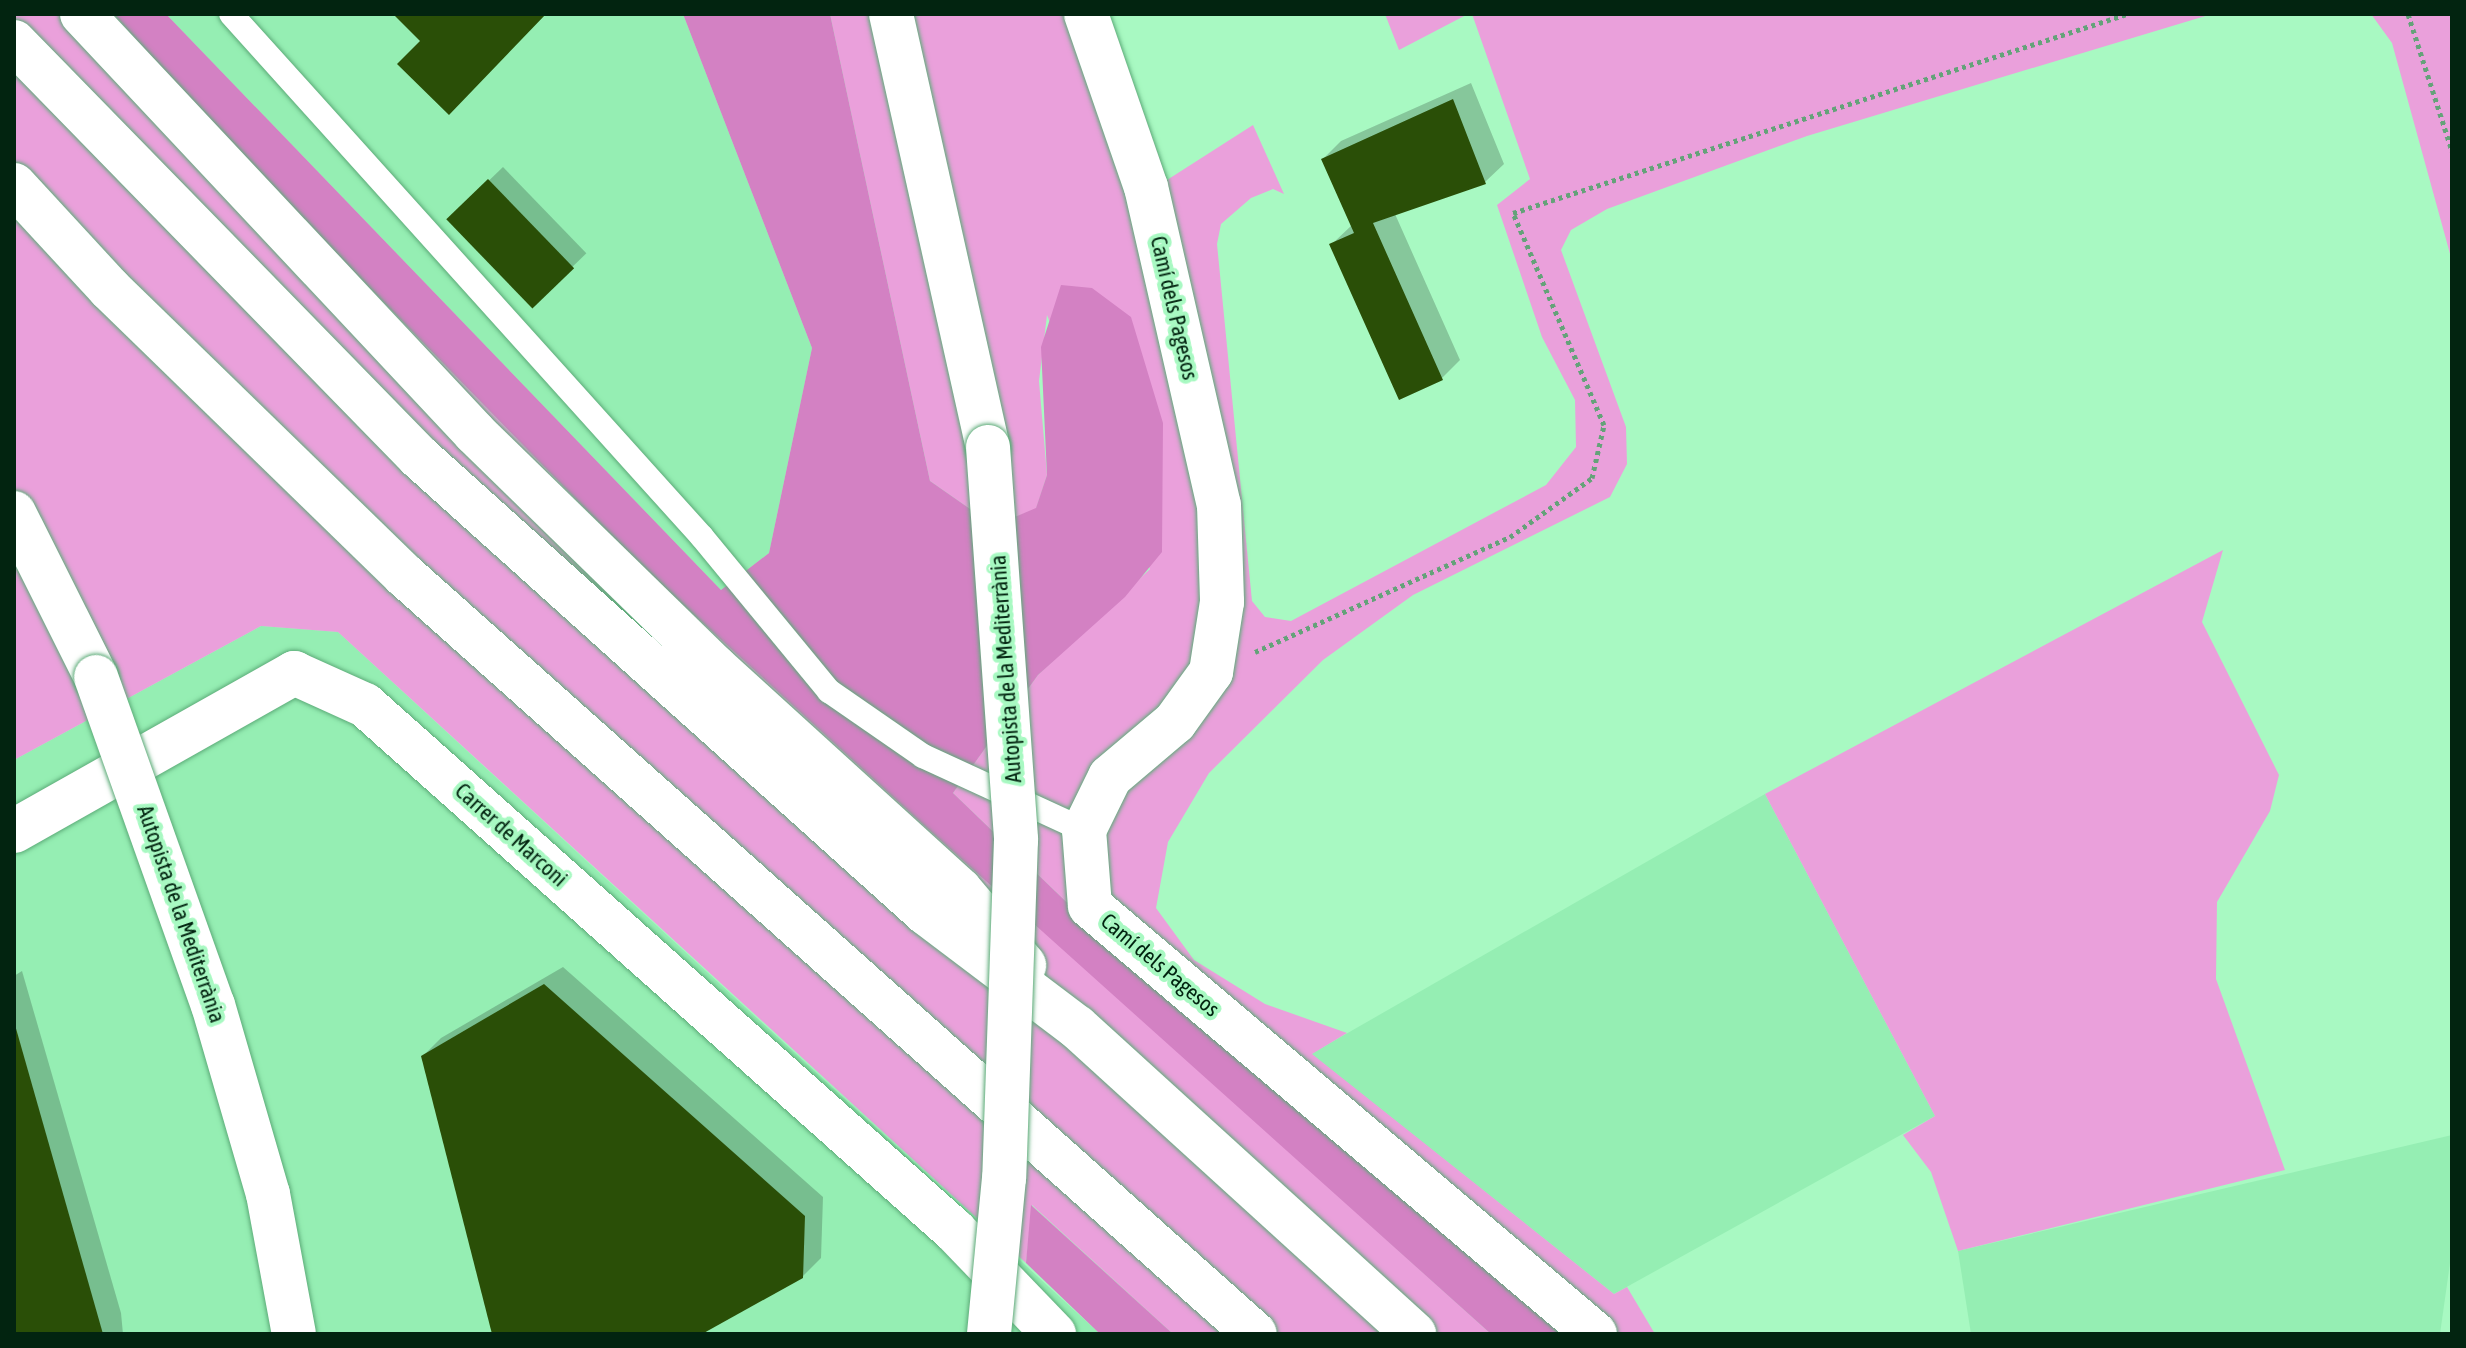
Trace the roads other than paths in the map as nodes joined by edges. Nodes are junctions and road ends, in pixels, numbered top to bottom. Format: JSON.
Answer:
{"nodes":[{"id":1,"x":82,"y":14,"type":"edge"},
{"id":2,"x":231,"y":14,"type":"edge"},
{"id":3,"x":891,"y":14,"type":"edge"},
{"id":4,"x":1086,"y":14,"type":"edge"},
{"id":5,"x":14,"y":42,"type":"edge"},
{"id":6,"x":14,"y":185,"type":"edge"},
{"id":7,"x":14,"y":513,"type":"edge"},
{"id":8,"x":1084,"y":830,"type":"junction"},
{"id":9,"x":14,"y":831,"type":"edge"},
{"id":10,"x":1077,"y":1027,"type":"junction"},
{"id":11,"x":294,"y":1334,"type":"edge"},
{"id":12,"x":989,"y":1334,"type":"edge"},
{"id":13,"x":1054,"y":1334,"type":"edge"},
{"id":14,"x":1255,"y":1334,"type":"edge"},
{"id":15,"x":1414,"y":1334,"type":"edge"},
{"id":16,"x":1595,"y":1334,"type":"edge"}],
"edges":[{"from":1,"to":10,"type":"main road"},
{"from":2,"to":8,"type":"lane"},
{"from":3,"to":12,"type":"main road","name":"Autopista de la Mediterrània","bridge":true},
{"from":4,"to":8,"type":"main road","name":"Camí dels Pagesos"},
{"from":5,"to":10,"type":"main road"},
{"from":6,"to":14,"type":"main road"},
{"from":7,"to":11,"type":"main road","name":"Autopista de la Mediterrània","bridge":true},
{"from":8,"to":16,"type":"main road","name":"Camí dels Pagesos"},
{"from":9,"to":13,"type":"main road","name":"Carrer de Marconi"},
{"from":10,"to":15,"type":"main road"}]}
